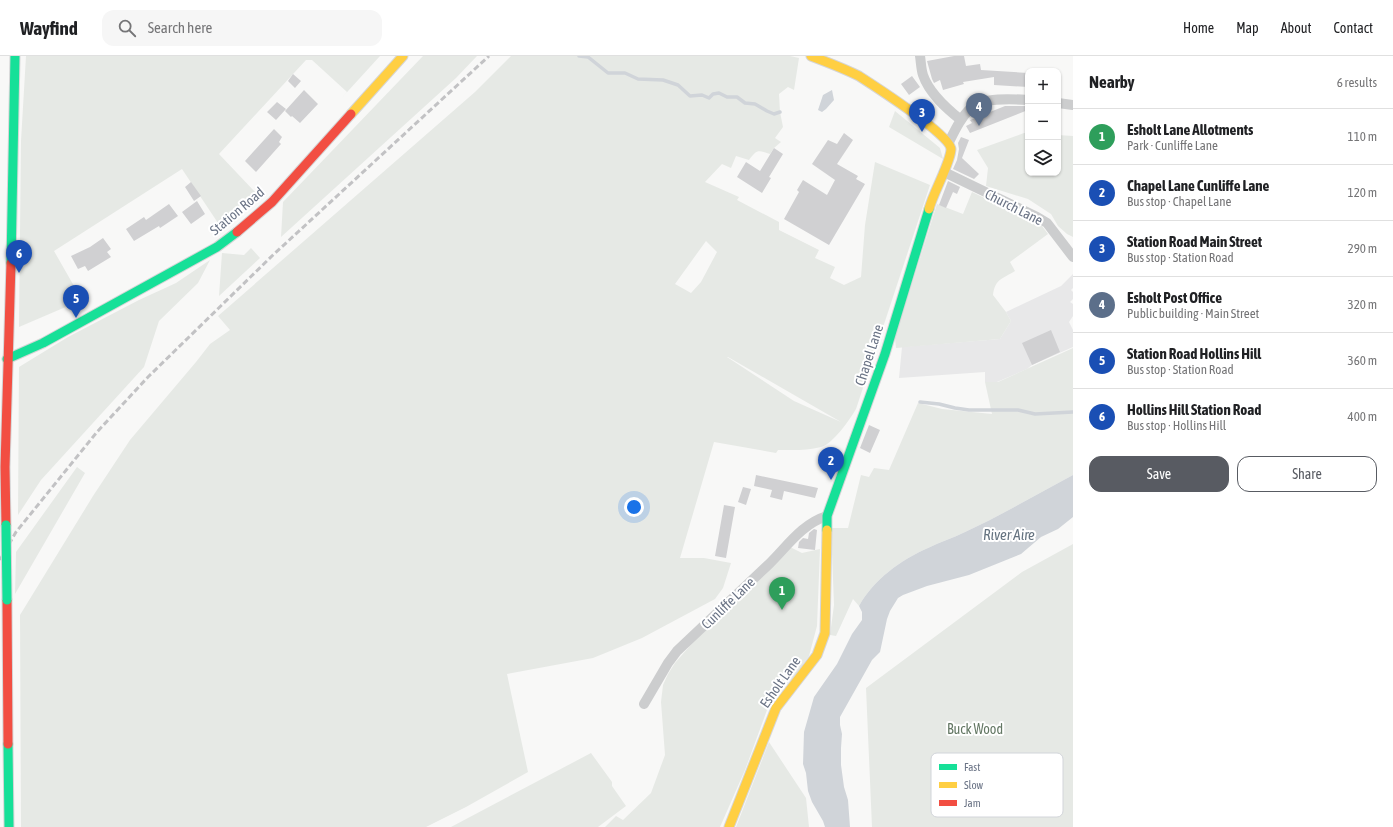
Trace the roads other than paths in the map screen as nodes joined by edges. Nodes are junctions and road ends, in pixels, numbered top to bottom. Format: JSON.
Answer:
{"nodes":[{"id":1,"x":15,"y":56,"type":"edge"},
{"id":2,"x":403,"y":56,"type":"edge"},
{"id":3,"x":811,"y":56,"type":"edge"},
{"id":4,"x":920,"y":56,"type":"edge"},
{"id":5,"x":1025,"y":100,"type":"edge"},
{"id":6,"x":1061,"y":103,"type":"edge"},
{"id":7,"x":1073,"y":105,"type":"edge"},
{"id":8,"x":961,"y":120,"type":"junction"},
{"id":9,"x":949,"y":142,"type":"junction"},
{"id":10,"x":944,"y":172,"type":"junction"},
{"id":11,"x":1073,"y":257,"type":"edge"},
{"id":12,"x":8,"y":359,"type":"junction"},
{"id":13,"x":828,"y":516,"type":"junction"},
{"id":14,"x":827,"y":547,"type":"joint"},
{"id":15,"x":644,"y":704,"type":"dead end"},
{"id":16,"x":9,"y":827,"type":"edge"},
{"id":17,"x":729,"y":827,"type":"edge"}],
"edges":[{"from":1,"to":12,"type":"street"},
{"from":2,"to":12,"type":"street","name":"Station Road"},
{"from":3,"to":9,"type":"street"},
{"from":4,"to":8,"type":"street"},
{"from":5,"to":8,"type":"street"},
{"from":6,"to":7,"type":"street"},
{"from":8,"to":9,"type":"street"},
{"from":9,"to":10,"type":"street","name":"Chapel Lane"},
{"from":10,"to":11,"type":"street","name":"Church Lane"},
{"from":10,"to":13,"type":"street","name":"Chapel Lane"},
{"from":12,"to":16,"type":"street","bridge":true},
{"from":13,"to":14,"type":"street","name":"Chapel Lane"},
{"from":13,"to":15,"type":"street","name":"Cunliffe Lane"},
{"from":14,"to":17,"type":"street","name":"Esholt Lane"}]}
